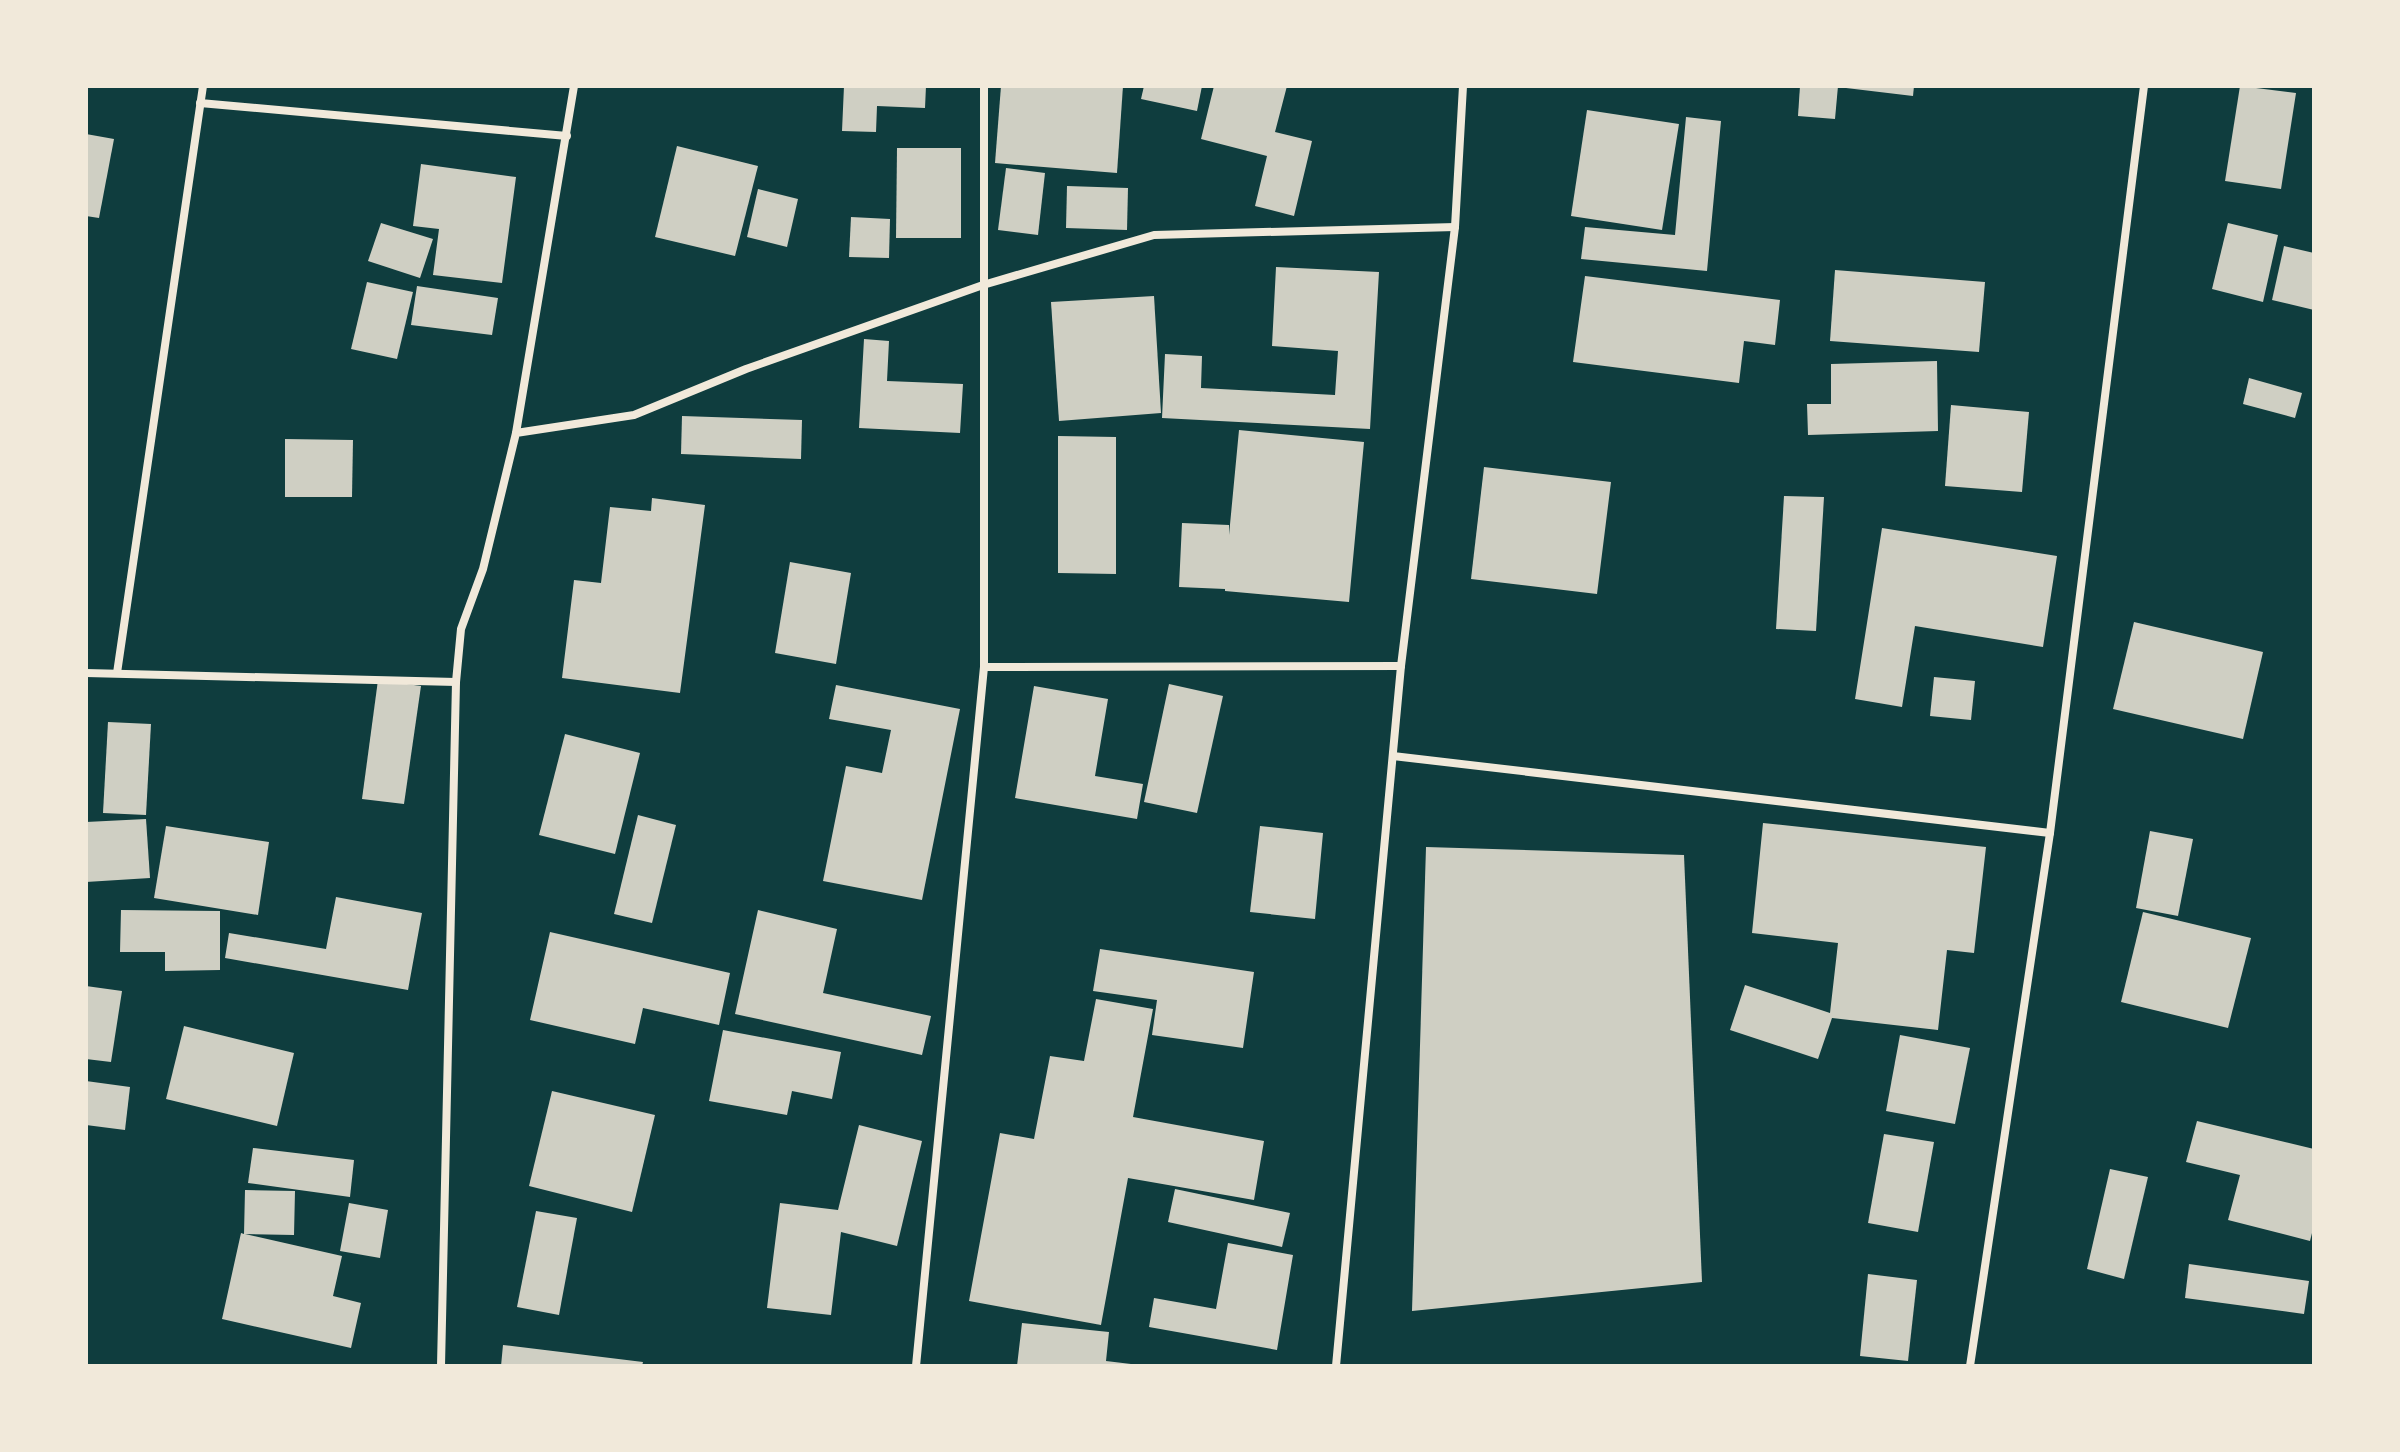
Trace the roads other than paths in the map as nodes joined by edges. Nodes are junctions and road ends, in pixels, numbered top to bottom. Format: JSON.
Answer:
{"nodes":[{"id":1,"x":203,"y":86,"type":"edge"},
{"id":2,"x":574,"y":86,"type":"edge"},
{"id":3,"x":984,"y":86,"type":"edge"},
{"id":4,"x":1463,"y":86,"type":"edge"},
{"id":5,"x":2144,"y":86,"type":"edge"},
{"id":6,"x":200,"y":103,"type":"junction"},
{"id":7,"x":567,"y":136,"type":"junction"},
{"id":8,"x":1455,"y":227,"type":"junction"},
{"id":9,"x":983,"y":285,"type":"junction"},
{"id":10,"x":516,"y":433,"type":"junction"},
{"id":11,"x":1401,"y":666,"type":"junction"},
{"id":12,"x":984,"y":667,"type":"junction"},
{"id":13,"x":86,"y":673,"type":"edge"},
{"id":14,"x":117,"y":673,"type":"junction"},
{"id":15,"x":456,"y":682,"type":"junction"},
{"id":16,"x":1393,"y":756,"type":"junction"},
{"id":17,"x":2050,"y":833,"type":"junction"},
{"id":18,"x":441,"y":1366,"type":"edge"},
{"id":19,"x":916,"y":1366,"type":"edge"},
{"id":20,"x":1336,"y":1366,"type":"edge"},
{"id":21,"x":1970,"y":1366,"type":"edge"}],
"edges":[{"from":1,"to":6,"type":"street"},
{"from":2,"to":7,"type":"street"},
{"from":3,"to":9,"type":"street"},
{"from":4,"to":8,"type":"street"},
{"from":5,"to":17,"type":"street"},
{"from":6,"to":7,"type":"street"},
{"from":6,"to":14,"type":"street"},
{"from":7,"to":10,"type":"street"},
{"from":8,"to":9,"type":"street"},
{"from":8,"to":11,"type":"street"},
{"from":9,"to":10,"type":"street"},
{"from":9,"to":12,"type":"street"},
{"from":10,"to":15,"type":"street"},
{"from":11,"to":12,"type":"street"},
{"from":11,"to":16,"type":"street"},
{"from":12,"to":19,"type":"street"},
{"from":13,"to":14,"type":"street"},
{"from":14,"to":15,"type":"street"},
{"from":15,"to":18,"type":"street"},
{"from":16,"to":17,"type":"street"},
{"from":16,"to":20,"type":"street"},
{"from":17,"to":21,"type":"street"}]}
